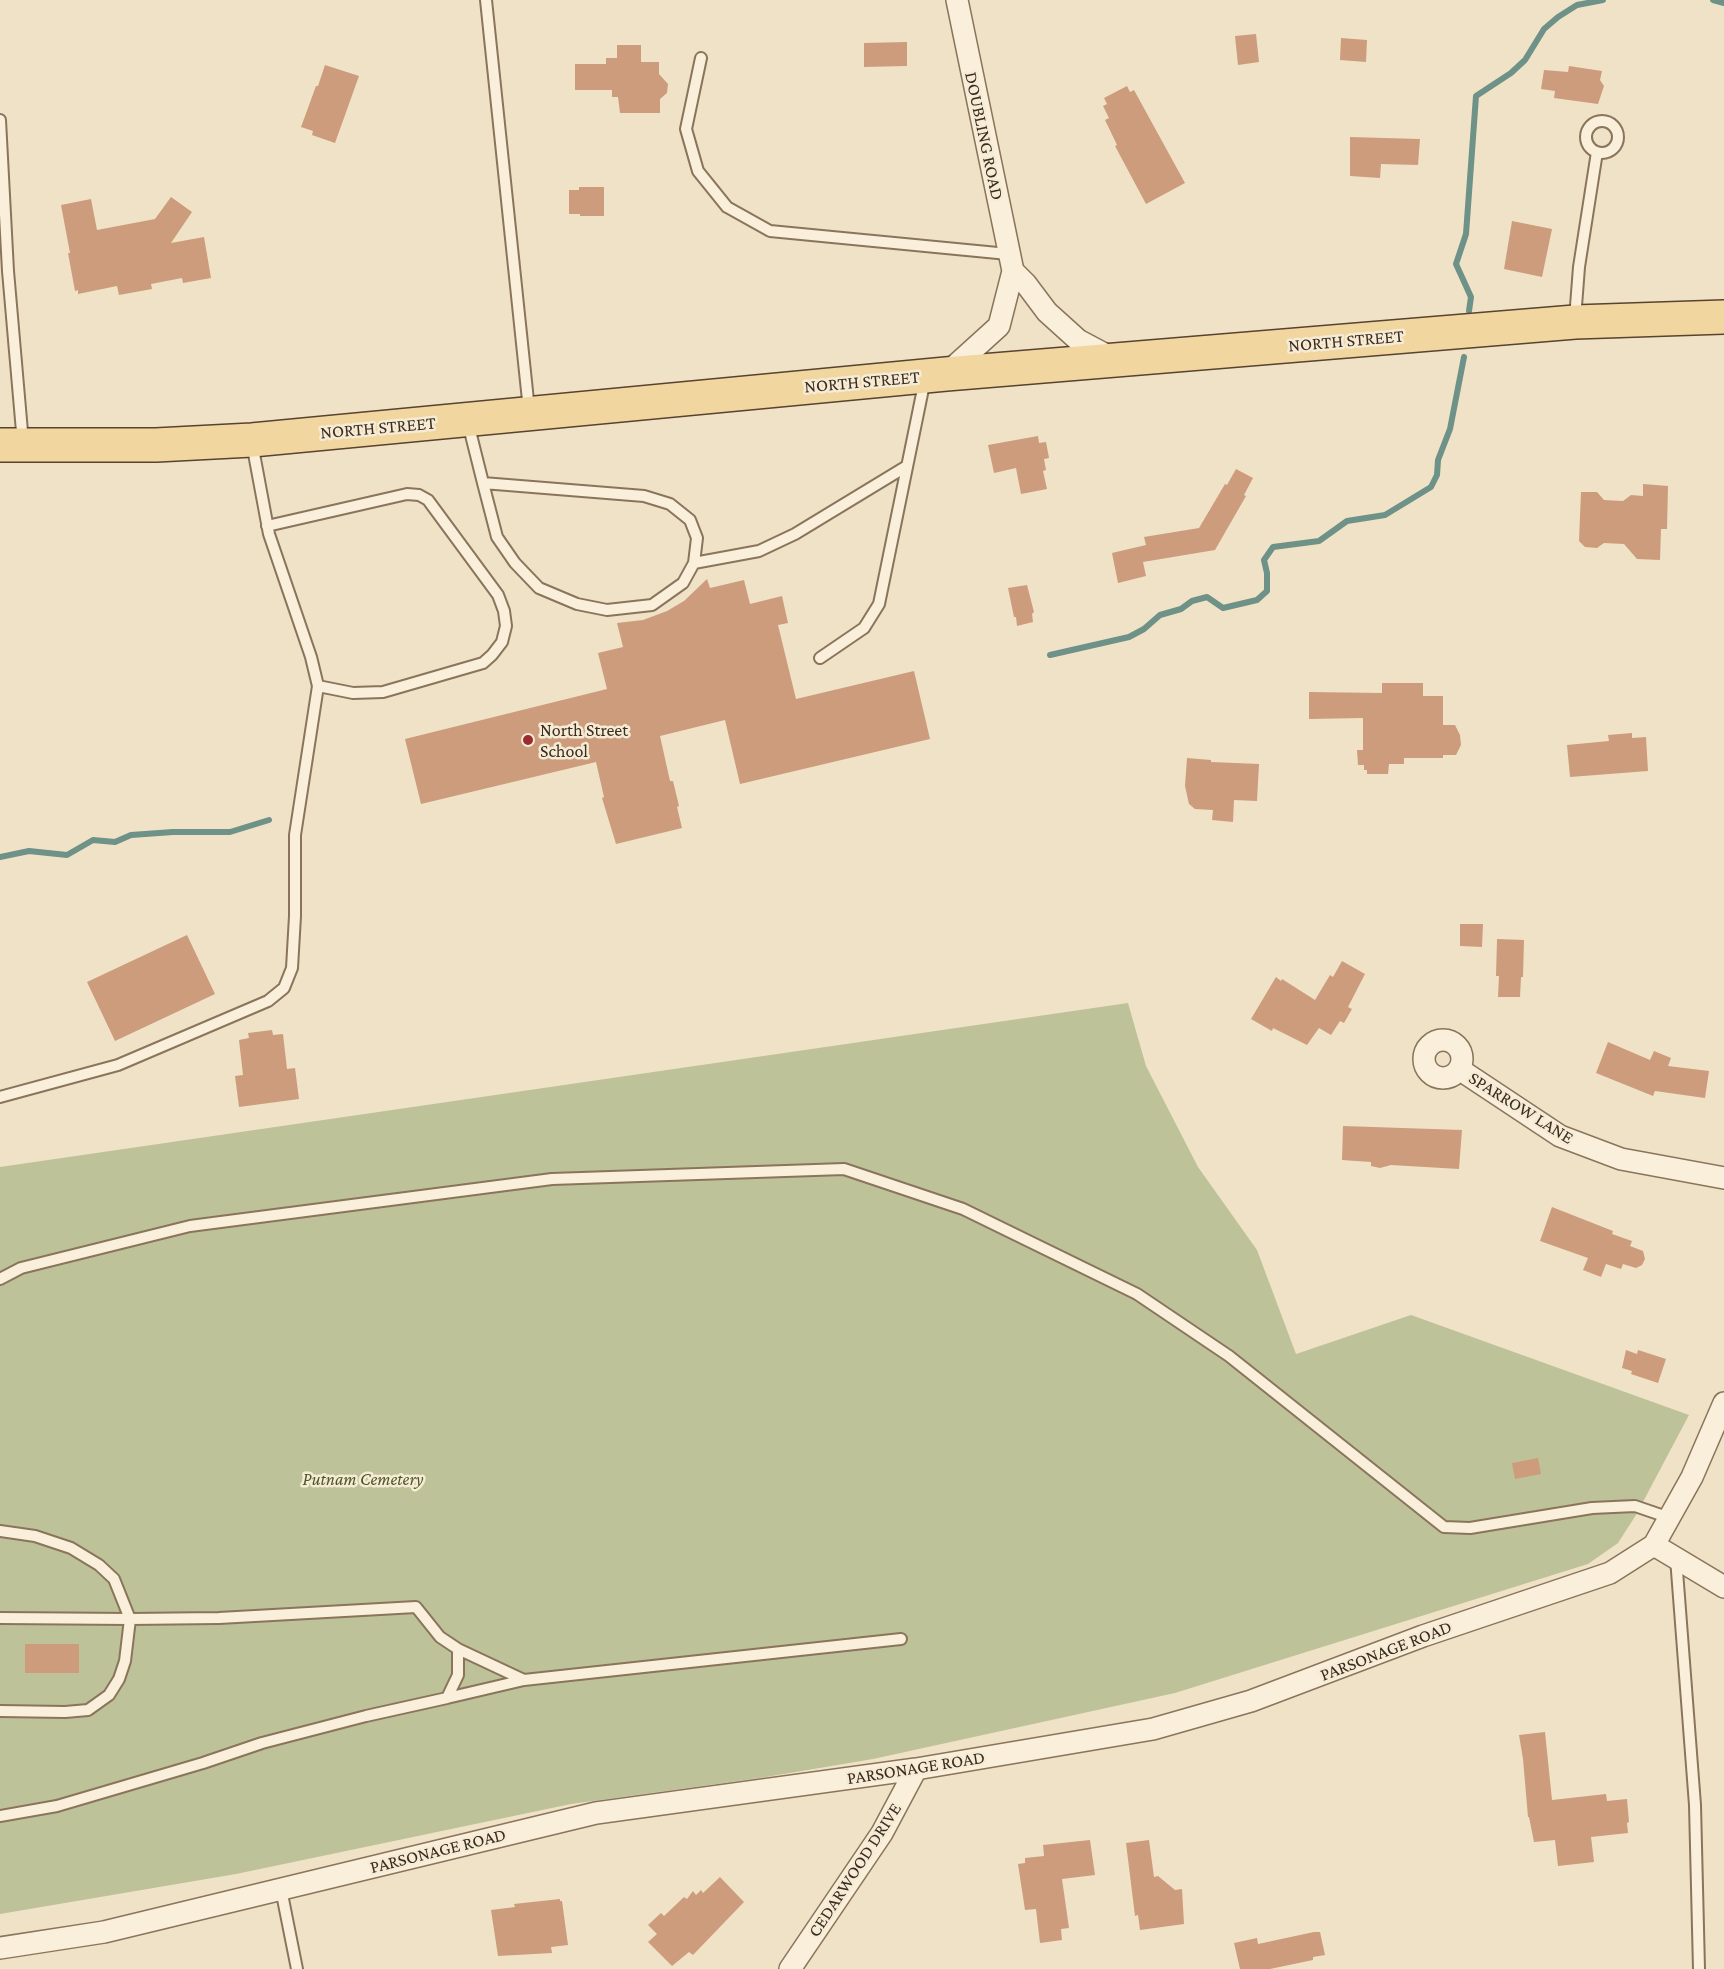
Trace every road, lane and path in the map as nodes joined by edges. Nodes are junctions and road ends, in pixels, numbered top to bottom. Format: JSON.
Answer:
{"nodes":[{"id":1,"x":486,"y":0,"type":"edge"},
{"id":2,"x":957,"y":0,"type":"edge"},
{"id":3,"x":701,"y":58,"type":"dead end"},
{"id":4,"x":0,"y":120,"type":"edge"},
{"id":5,"x":1597,"y":152,"type":"dead end"},
{"id":6,"x":1010,"y":263,"type":"junction"},
{"id":7,"x":1724,"y":317,"type":"edge"},
{"id":8,"x":1575,"y":322,"type":"junction"},
{"id":9,"x":1116,"y":360,"type":"junction"},
{"id":10,"x":936,"y":375,"type":"junction"},
{"id":11,"x":529,"y":414,"type":"junction"},
{"id":12,"x":467,"y":420,"type":"junction"},
{"id":13,"x":252,"y":440,"type":"junction"},
{"id":14,"x":12,"y":446,"type":"edge"},
{"id":15,"x":908,"y":466,"type":"junction"},
{"id":16,"x":483,"y":483,"type":"junction"},
{"id":17,"x":267,"y":526,"type":"junction"},
{"id":18,"x":694,"y":563,"type":"junction"},
{"id":19,"x":820,"y":658,"type":"dead end"},
{"id":20,"x":318,"y":686,"type":"junction"},
{"id":21,"x":1459,"y":1069,"type":"dead end"},
{"id":22,"x":0,"y":1097,"type":"edge"},
{"id":23,"x":1724,"y":1178,"type":"edge"},
{"id":24,"x":0,"y":1279,"type":"edge"},
{"id":25,"x":1724,"y":1403,"type":"edge"},
{"id":26,"x":1670,"y":1518,"type":"junction"},
{"id":27,"x":0,"y":1531,"type":"edge"},
{"id":28,"x":1654,"y":1545,"type":"junction"},
{"id":29,"x":1676,"y":1558,"type":"junction"},
{"id":30,"x":1724,"y":1587,"type":"edge"},
{"id":31,"x":0,"y":1618,"type":"edge"},
{"id":32,"x":130,"y":1619,"type":"junction"},
{"id":33,"x":902,"y":1639,"type":"dead end"},
{"id":34,"x":458,"y":1649,"type":"junction"},
{"id":35,"x":524,"y":1680,"type":"junction"},
{"id":36,"x":447,"y":1698,"type":"junction"},
{"id":37,"x":0,"y":1712,"type":"edge"},
{"id":38,"x":916,"y":1769,"type":"junction"},
{"id":39,"x":0,"y":1816,"type":"edge"},
{"id":40,"x":282,"y":1889,"type":"junction"},
{"id":41,"x":0,"y":1948,"type":"edge"},
{"id":42,"x":297,"y":1969,"type":"edge"},
{"id":43,"x":790,"y":1969,"type":"edge"},
{"id":44,"x":1700,"y":1969,"type":"edge"}],
"edges":[{"from":1,"to":11,"type":"lane"},
{"from":2,"to":6,"type":"street","name":"DOUBLING ROAD"},
{"from":3,"to":6,"type":"lane"},
{"from":4,"to":14,"type":"lane"},
{"from":5,"to":8,"type":"lane"},
{"from":6,"to":9,"type":"street"},
{"from":6,"to":10,"type":"street","name":"DOUBLING ROAD"},
{"from":7,"to":8,"type":"main road","name":"NORTH STREET"},
{"from":8,"to":9,"type":"main road","name":"NORTH STREET"},
{"from":9,"to":10,"type":"main road","name":"NORTH STREET"},
{"from":10,"to":11,"type":"main road","name":"NORTH STREET"},
{"from":10,"to":15,"type":"lane"},
{"from":11,"to":12,"type":"main road","name":"NORTH STREET"},
{"from":12,"to":13,"type":"main road","name":"NORTH STREET"},
{"from":12,"to":16,"type":"lane"},
{"from":13,"to":14,"type":"main road","name":"NORTH STREET"},
{"from":13,"to":17,"type":"lane"},
{"from":15,"to":18,"type":"lane"},
{"from":15,"to":19,"type":"lane"},
{"from":16,"to":18,"type":"lane"},
{"from":16,"to":18,"type":"lane"},
{"from":17,"to":20,"type":"lane"},
{"from":17,"to":20,"type":"lane"},
{"from":20,"to":22,"type":"lane"},
{"from":21,"to":23,"type":"street","name":"SPARROW LANE"},
{"from":24,"to":26,"type":"lane"},
{"from":25,"to":26,"type":"street","name":"PARSONAGE ROAD"},
{"from":26,"to":28,"type":"street","name":"PARSONAGE ROAD"},
{"from":27,"to":32,"type":"lane"},
{"from":28,"to":29,"type":"street"},
{"from":28,"to":38,"type":"street","name":"PARSONAGE ROAD"},
{"from":29,"to":30,"type":"street"},
{"from":29,"to":44,"type":"lane"},
{"from":31,"to":32,"type":"lane"},
{"from":32,"to":34,"type":"lane"},
{"from":32,"to":37,"type":"lane"},
{"from":33,"to":35,"type":"lane"},
{"from":34,"to":35,"type":"lane"},
{"from":34,"to":36,"type":"lane"},
{"from":35,"to":36,"type":"lane"},
{"from":36,"to":39,"type":"lane"},
{"from":38,"to":40,"type":"street","name":"PARSONAGE ROAD"},
{"from":38,"to":43,"type":"street","name":"CEDARWOOD DRIVE"},
{"from":40,"to":41,"type":"street","name":"PARSONAGE ROAD"},
{"from":40,"to":42,"type":"lane"}]}
